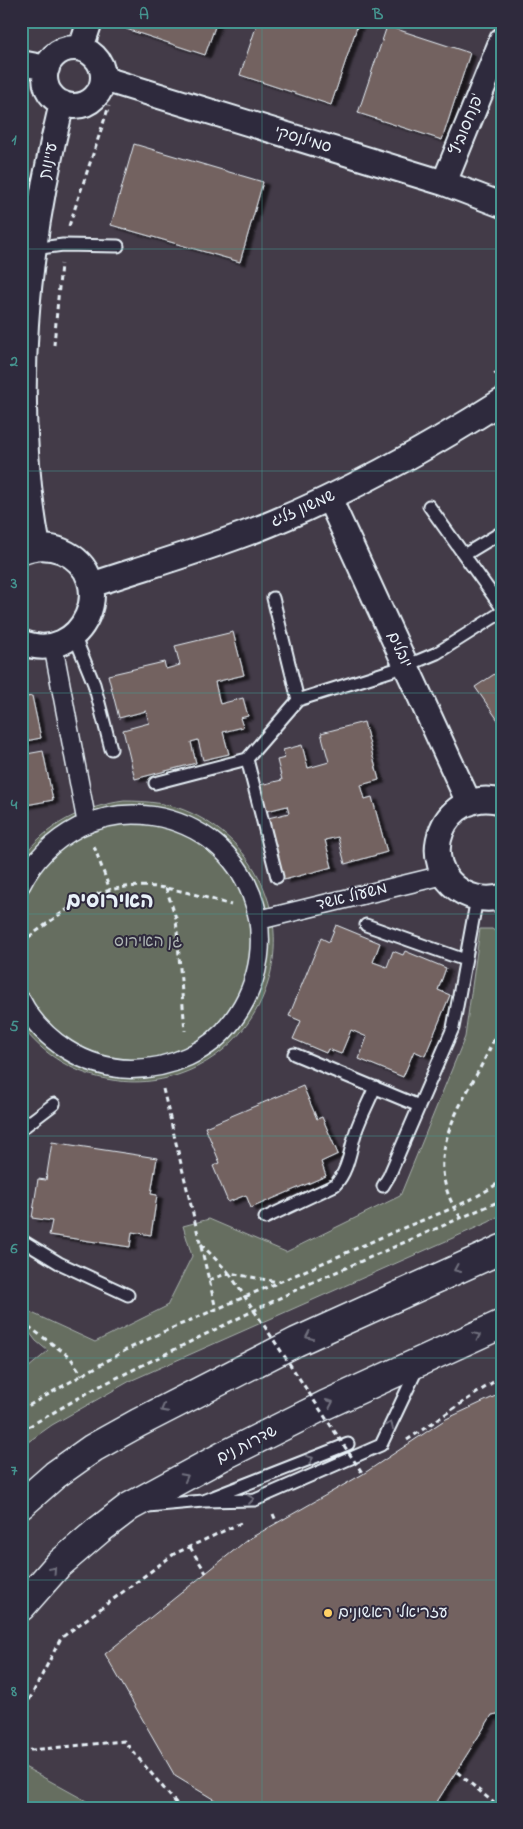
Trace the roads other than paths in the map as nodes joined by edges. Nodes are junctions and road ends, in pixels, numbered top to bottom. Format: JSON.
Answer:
{"nodes":[{"id":1,"x":90,"y":21,"type":"edge"},
{"id":2,"x":502,"y":40,"type":"edge"},
{"id":3,"x":82,"y":48,"type":"junction"},
{"id":4,"x":21,"y":63,"type":"edge"},
{"id":5,"x":47,"y":68,"type":"junction"},
{"id":6,"x":110,"y":81,"type":"junction"},
{"id":7,"x":62,"y":103,"type":"junction"},
{"id":8,"x":444,"y":183,"type":"junction"},
{"id":9,"x":502,"y":205,"type":"edge"},
{"id":10,"x":118,"y":246,"type":"dead end"},
{"id":11,"x":33,"y":249,"type":"junction"},
{"id":12,"x":502,"y":401,"type":"edge"},
{"id":13,"x":329,"y":498,"type":"junction"},
{"id":14,"x":429,"y":506,"type":"dead end"},
{"id":15,"x":502,"y":532,"type":"edge"},
{"id":16,"x":30,"y":550,"type":"edge"},
{"id":17,"x":464,"y":556,"type":"junction"},
{"id":18,"x":91,"y":585,"type":"junction"},
{"id":19,"x":273,"y":598,"type":"dead end"},
{"id":20,"x":502,"y":608,"type":"edge"},
{"id":21,"x":502,"y":612,"type":"edge"},
{"id":22,"x":64,"y":640,"type":"junction"},
{"id":23,"x":21,"y":642,"type":"edge"},
{"id":24,"x":406,"y":666,"type":"junction"},
{"id":25,"x":298,"y":700,"type":"junction"},
{"id":26,"x":111,"y":749,"type":"dead end"},
{"id":27,"x":247,"y":759,"type":"junction"},
{"id":28,"x":155,"y":783,"type":"dead end"},
{"id":29,"x":502,"y":802,"type":"edge"},
{"id":30,"x":469,"y":803,"type":"junction"},
{"id":31,"x":87,"y":824,"type":"junction"},
{"id":32,"x":444,"y":875,"type":"junction"},
{"id":33,"x":277,"y":878,"type":"dead end"},
{"id":34,"x":21,"y":885,"type":"edge"},
{"id":35,"x":492,"y":904,"type":"edge"},
{"id":36,"x":258,"y":916,"type":"junction"},
{"id":37,"x":366,"y":925,"type":"dead end"},
{"id":38,"x":465,"y":960,"type":"junction"},
{"id":39,"x":21,"y":1000,"type":"edge"},
{"id":40,"x":294,"y":1054,"type":"dead end"},
{"id":41,"x":375,"y":1087,"type":"junction"},
{"id":42,"x":54,"y":1104,"type":"dead end"},
{"id":43,"x":420,"y":1106,"type":"junction"},
{"id":44,"x":21,"y":1129,"type":"edge"},
{"id":45,"x":383,"y":1186,"type":"dead end"},
{"id":46,"x":265,"y":1218,"type":"dead end"},
{"id":47,"x":21,"y":1240,"type":"edge"},
{"id":48,"x":497,"y":1249,"type":"edge"},
{"id":49,"x":128,"y":1295,"type":"dead end"},
{"id":50,"x":502,"y":1324,"type":"edge"},
{"id":51,"x":420,"y":1363,"type":"junction"},
{"id":52,"x":348,"y":1444,"type":"dead end"},
{"id":53,"x":203,"y":1501,"type":"junction"},
{"id":54,"x":21,"y":1505,"type":"edge"},
{"id":55,"x":129,"y":1507,"type":"junction"},
{"id":56,"x":21,"y":1607,"type":"edge"}],
"edges":[{"from":1,"to":3,"type":"street"},
{"from":2,"to":8,"type":"street","name":"פנחסוביץ'"},
{"from":3,"to":5,"type":"street"},
{"from":3,"to":6,"type":"street"},
{"from":4,"to":5,"type":"street"},
{"from":5,"to":7,"type":"street"},
{"from":6,"to":7,"type":"street"},
{"from":6,"to":8,"type":"street","name":"סמילנסקי"},
{"from":7,"to":11,"type":"street","name":"עיינות"},
{"from":8,"to":9,"type":"street","name":"סמילנסקי"},
{"from":10,"to":11,"type":"lane"},
{"from":11,"to":16,"type":"street","name":"עיינות"},
{"from":12,"to":13,"type":"street","name":"שמשון זליג"},
{"from":13,"to":18,"type":"street","name":"שמשון זליג"},
{"from":13,"to":24,"type":"street","name":"יובלים"},
{"from":14,"to":17,"type":"lane"},
{"from":15,"to":17,"type":"lane"},
{"from":16,"to":18,"type":"street"},
{"from":17,"to":20,"type":"lane"},
{"from":18,"to":22,"type":"street"},
{"from":19,"to":25,"type":"lane"},
{"from":21,"to":24,"type":"lane"},
{"from":22,"to":23,"type":"street"},
{"from":22,"to":26,"type":"lane"},
{"from":22,"to":31,"type":"street"},
{"from":24,"to":25,"type":"lane"},
{"from":24,"to":30,"type":"street","name":"יובלים"},
{"from":25,"to":27,"type":"lane"},
{"from":27,"to":28,"type":"lane"},
{"from":27,"to":33,"type":"lane"},
{"from":29,"to":30,"type":"street"},
{"from":30,"to":32,"type":"street"},
{"from":31,"to":34,"type":"street"},
{"from":31,"to":36,"type":"street"},
{"from":32,"to":35,"type":"street"},
{"from":32,"to":36,"type":"street","name":"משעול אשד"},
{"from":35,"to":38,"type":"lane"},
{"from":36,"to":39,"type":"street"},
{"from":37,"to":38,"type":"lane"},
{"from":38,"to":43,"type":"lane"},
{"from":40,"to":41,"type":"lane"},
{"from":41,"to":43,"type":"lane"},
{"from":41,"to":46,"type":"lane"},
{"from":42,"to":44,"type":"lane"},
{"from":43,"to":45,"type":"lane"},
{"from":47,"to":49,"type":"lane"},
{"from":48,"to":54,"type":"main road","one_way":true},
{"from":51,"to":50,"type":"main road","name":"שדרות נים","one_way":true},
{"from":53,"to":51,"type":"lane","one_way":true},
{"from":55,"to":51,"type":"main road","name":"שדרות נים","one_way":true},
{"from":53,"to":52,"type":"lane","one_way":true},
{"from":53,"to":55,"type":"lane"},
{"from":56,"to":55,"type":"main road","name":"שדרות נים","one_way":true}]}
